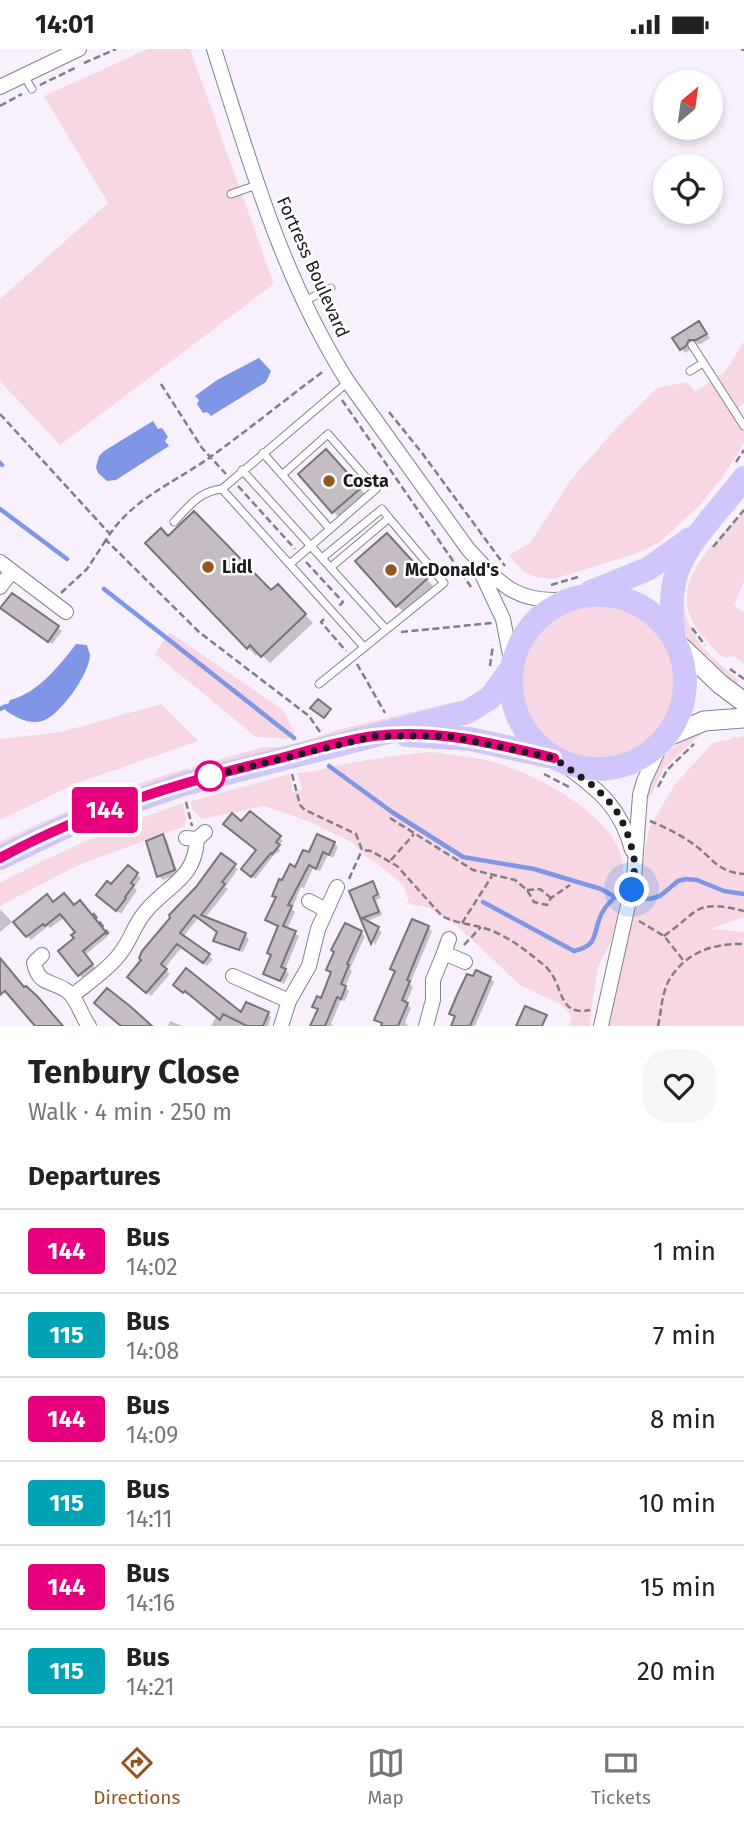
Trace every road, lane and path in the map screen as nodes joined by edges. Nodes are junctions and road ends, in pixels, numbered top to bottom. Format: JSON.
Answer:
{"nodes":[{"id":1,"x":79,"y":49,"type":"edge"},
{"id":2,"x":116,"y":49,"type":"edge"},
{"id":3,"x":214,"y":49,"type":"edge"},
{"id":4,"x":24,"y":75,"type":"junction"},
{"id":5,"x":0,"y":87,"type":"edge"},
{"id":6,"x":34,"y":88,"type":"joint"},
{"id":7,"x":22,"y":94,"type":"dead end"},
{"id":8,"x":0,"y":106,"type":"edge"},
{"id":9,"x":257,"y":185,"type":"junction"},
{"id":10,"x":231,"y":194,"type":"dead end"},
{"id":11,"x":331,"y":288,"type":"dead end"},
{"id":12,"x":303,"y":301,"type":"junction"},
{"id":13,"x":692,"y":345,"type":"dead end"},
{"id":14,"x":704,"y":363,"type":"junction"},
{"id":15,"x":325,"y":370,"type":"dead end"},
{"id":16,"x":690,"y":372,"type":"dead end"},
{"id":17,"x":348,"y":382,"type":"junction"},
{"id":18,"x":160,"y":384,"type":"dead end"},
{"id":19,"x":345,"y":406,"type":"dead end"},
{"id":20,"x":387,"y":411,"type":"dead end"},
{"id":21,"x":0,"y":414,"type":"edge"},
{"id":22,"x":744,"y":426,"type":"edge"},
{"id":23,"x":744,"y":450,"type":"edge"},
{"id":24,"x":263,"y":453,"type":"junction"},
{"id":25,"x":210,"y":457,"type":"junction"},
{"id":26,"x":242,"y":470,"type":"junction"},
{"id":27,"x":738,"y":474,"type":"edge"},
{"id":28,"x":282,"y":475,"type":"junction"},
{"id":29,"x":222,"y":489,"type":"junction"},
{"id":30,"x":744,"y":510,"type":"edge"},
{"id":31,"x":389,"y":518,"type":"junction"},
{"id":32,"x":174,"y":522,"type":"dead end"},
{"id":33,"x":708,"y":524,"type":"junction"},
{"id":34,"x":330,"y":529,"type":"junction"},
{"id":35,"x":110,"y":533,"type":"junction"},
{"id":36,"x":106,"y":540,"type":"junction"},
{"id":37,"x":311,"y":546,"type":"junction"},
{"id":38,"x":468,"y":549,"type":"junction"},
{"id":39,"x":712,"y":549,"type":"dead end"},
{"id":40,"x":322,"y":558,"type":"junction"},
{"id":41,"x":290,"y":564,"type":"junction"},
{"id":42,"x":6,"y":567,"type":"edge"},
{"id":43,"x":331,"y":567,"type":"junction"},
{"id":44,"x":511,"y":571,"type":"dead end"},
{"id":45,"x":544,"y":586,"type":"dead end"},
{"id":46,"x":0,"y":587,"type":"edge"},
{"id":47,"x":578,"y":590,"type":"junction"},
{"id":48,"x":475,"y":593,"type":"dead end"},
{"id":49,"x":54,"y":602,"type":"junction"},
{"id":50,"x":66,"y":612,"type":"dead end"},
{"id":51,"x":486,"y":617,"type":"dead end"},
{"id":52,"x":489,"y":624,"type":"junction"},
{"id":53,"x":386,"y":629,"type":"junction"},
{"id":54,"x":491,"y":631,"type":"dead end"},
{"id":55,"x":399,"y":632,"type":"dead end"},
{"id":56,"x":680,"y":635,"type":"junction"},
{"id":57,"x":492,"y":639,"type":"dead end"},
{"id":58,"x":364,"y":647,"type":"junction"},
{"id":59,"x":711,"y":652,"type":"dead end"},
{"id":60,"x":352,"y":657,"type":"junction"},
{"id":61,"x":512,"y":667,"type":"junction"},
{"id":62,"x":728,"y":668,"type":"dead end"},
{"id":63,"x":487,"y":671,"type":"dead end"},
{"id":64,"x":744,"y":679,"type":"edge"},
{"id":65,"x":319,"y":684,"type":"dead end"},
{"id":66,"x":744,"y":702,"type":"edge"},
{"id":67,"x":387,"y":716,"type":"dead end"},
{"id":68,"x":744,"y":718,"type":"edge"},
{"id":69,"x":320,"y":732,"type":"dead end"},
{"id":70,"x":375,"y":736,"type":"junction"},
{"id":71,"x":700,"y":739,"type":"dead end"},
{"id":72,"x":664,"y":740,"type":"junction"},
{"id":73,"x":549,"y":763,"type":"junction"},
{"id":74,"x":299,"y":769,"type":"dead end"},
{"id":75,"x":572,"y":789,"type":"dead end"},
{"id":76,"x":656,"y":791,"type":"dead end"},
{"id":77,"x":186,"y":798,"type":"dead end"},
{"id":78,"x":390,"y":818,"type":"dead end"},
{"id":79,"x":647,"y":820,"type":"dead end"},
{"id":80,"x":414,"y":834,"type":"junction"},
{"id":81,"x":196,"y":836,"type":"joint"},
{"id":82,"x":362,"y":850,"type":"junction"},
{"id":83,"x":0,"y":858,"type":"edge"},
{"id":84,"x":390,"y":861,"type":"junction"},
{"id":85,"x":635,"y":865,"type":"junction"},
{"id":86,"x":744,"y":874,"type":"edge"},
{"id":87,"x":492,"y":875,"type":"junction"},
{"id":88,"x":570,"y":885,"type":"dead end"},
{"id":89,"x":337,"y":887,"type":"joint"},
{"id":90,"x":527,"y":890,"type":"junction"},
{"id":91,"x":551,"y":898,"type":"junction"},
{"id":92,"x":309,"y":901,"type":"dead end"},
{"id":93,"x":326,"y":910,"type":"junction"},
{"id":94,"x":744,"y":911,"type":"edge"},
{"id":95,"x":627,"y":912,"type":"junction"},
{"id":96,"x":93,"y":913,"type":"dead end"},
{"id":97,"x":462,"y":923,"type":"junction"},
{"id":98,"x":481,"y":927,"type":"junction"},
{"id":99,"x":103,"y":936,"type":"dead end"},
{"id":100,"x":664,"y":936,"type":"junction"},
{"id":101,"x":449,"y":939,"type":"dead end"},
{"id":102,"x":744,"y":944,"type":"edge"},
{"id":103,"x":454,"y":957,"type":"junction"},
{"id":104,"x":33,"y":958,"type":"dead end"},
{"id":105,"x":684,"y":961,"type":"junction"},
{"id":106,"x":233,"y":976,"type":"dead end"},
{"id":107,"x":72,"y":996,"type":"junction"},
{"id":108,"x":289,"y":1001,"type":"junction"},
{"id":109,"x":590,"y":1010,"type":"dead end"},
{"id":110,"x":89,"y":1026,"type":"edge"},
{"id":111,"x":281,"y":1026,"type":"edge"},
{"id":112,"x":426,"y":1026,"type":"edge"},
{"id":113,"x":601,"y":1026,"type":"edge"},
{"id":114,"x":658,"y":1026,"type":"edge"}],
"edges":[{"from":1,"to":4,"type":"street"},
{"from":2,"to":6,"type":"path"},
{"from":3,"to":9,"type":"street","name":"Fortress Boulevard"},
{"from":4,"to":5,"type":"street"},
{"from":4,"to":6,"type":"lane"},
{"from":7,"to":8,"type":"path"},
{"from":9,"to":10,"type":"lane"},
{"from":9,"to":12,"type":"street","name":"Fortress Boulevard"},
{"from":11,"to":12,"type":"lane"},
{"from":12,"to":17,"type":"street","name":"Fortress Boulevard"},
{"from":13,"to":14,"type":"lane"},
{"from":14,"to":16,"type":"lane"},
{"from":14,"to":22,"type":"lane"},
{"from":15,"to":25,"type":"path"},
{"from":17,"to":24,"type":"lane"},
{"from":17,"to":38,"type":"street","name":"Fortress Boulevard"},
{"from":18,"to":25,"type":"path"},
{"from":19,"to":48,"type":"path"},
{"from":20,"to":44,"type":"path"},
{"from":21,"to":35,"type":"path"},
{"from":23,"to":27,"type":"path"},
{"from":24,"to":26,"type":"lane"},
{"from":24,"to":28,"type":"lane"},
{"from":25,"to":35,"type":"path"},
{"from":26,"to":29,"type":"lane"},
{"from":26,"to":37,"type":"lane"},
{"from":27,"to":33,"type":"main road"},
{"from":28,"to":34,"type":"lane"},
{"from":28,"to":34,"type":"lane"},
{"from":29,"to":32,"type":"lane"},
{"from":29,"to":41,"type":"lane"},
{"from":30,"to":39,"type":"path"},
{"from":31,"to":40,"type":"lane"},
{"from":31,"to":43,"type":"lane"},
{"from":31,"to":53,"type":"lane"},
{"from":33,"to":47,"type":"main road"},
{"from":33,"to":56,"type":"main road"},
{"from":34,"to":37,"type":"lane"},
{"from":35,"to":36,"type":"path"},
{"from":36,"to":49,"type":"path"},
{"from":36,"to":69,"type":"path"},
{"from":37,"to":40,"type":"lane"},
{"from":37,"to":41,"type":"lane"},
{"from":38,"to":47,"type":"street","name":"Fortress Boulevard"},
{"from":38,"to":61,"type":"street","name":"Fortress Boulevard"},
{"from":40,"to":43,"type":"lane"},
{"from":41,"to":58,"type":"lane"},
{"from":42,"to":46,"type":"street"},
{"from":42,"to":49,"type":"street"},
{"from":43,"to":53,"type":"lane"},
{"from":45,"to":47,"type":"path"},
{"from":47,"to":56,"type":"main road"},
{"from":47,"to":61,"type":"main road"},
{"from":49,"to":50,"type":"street"},
{"from":51,"to":52,"type":"path"},
{"from":52,"to":54,"type":"path"},
{"from":52,"to":55,"type":"path"},
{"from":53,"to":58,"type":"lane"},
{"from":56,"to":59,"type":"path"},
{"from":56,"to":66,"type":"street"},
{"from":56,"to":72,"type":"main road"},
{"from":57,"to":63,"type":"path"},
{"from":58,"to":60,"type":"lane"},
{"from":60,"to":65,"type":"lane"},
{"from":60,"to":67,"type":"path"},
{"from":61,"to":70,"type":"main road"},
{"from":61,"to":73,"type":"main road"},
{"from":62,"to":64,"type":"path"},
{"from":68,"to":72,"type":"street"},
{"from":70,"to":73,"type":"main road"},
{"from":70,"to":83,"type":"main road"},
{"from":71,"to":76,"type":"path"},
{"from":72,"to":73,"type":"main road"},
{"from":72,"to":85,"type":"street"},
{"from":73,"to":75,"type":"path"},
{"from":73,"to":85,"type":"street"},
{"from":74,"to":82,"type":"path"},
{"from":77,"to":81,"type":"path"},
{"from":78,"to":80,"type":"path"},
{"from":79,"to":86,"type":"path"},
{"from":80,"to":84,"type":"path"},
{"from":80,"to":87,"type":"path"},
{"from":81,"to":107,"type":"street"},
{"from":82,"to":84,"type":"path"},
{"from":82,"to":89,"type":"path"},
{"from":84,"to":97,"type":"path"},
{"from":85,"to":95,"type":"street"},
{"from":87,"to":90,"type":"path"},
{"from":87,"to":97,"type":"path"},
{"from":88,"to":91,"type":"path"},
{"from":89,"to":93,"type":"street"},
{"from":90,"to":91,"type":"path"},
{"from":90,"to":91,"type":"path"},
{"from":92,"to":93,"type":"street"},
{"from":93,"to":108,"type":"street"},
{"from":94,"to":100,"type":"path"},
{"from":95,"to":100,"type":"path"},
{"from":95,"to":113,"type":"street"},
{"from":96,"to":99,"type":"path"},
{"from":97,"to":98,"type":"path"},
{"from":98,"to":103,"type":"path"},
{"from":98,"to":109,"type":"path"},
{"from":100,"to":105,"type":"path"},
{"from":101,"to":103,"type":"street"},
{"from":102,"to":105,"type":"path"},
{"from":103,"to":112,"type":"street"},
{"from":104,"to":107,"type":"street"},
{"from":105,"to":114,"type":"path"},
{"from":106,"to":108,"type":"street"},
{"from":107,"to":110,"type":"street"},
{"from":108,"to":111,"type":"street"}]}
